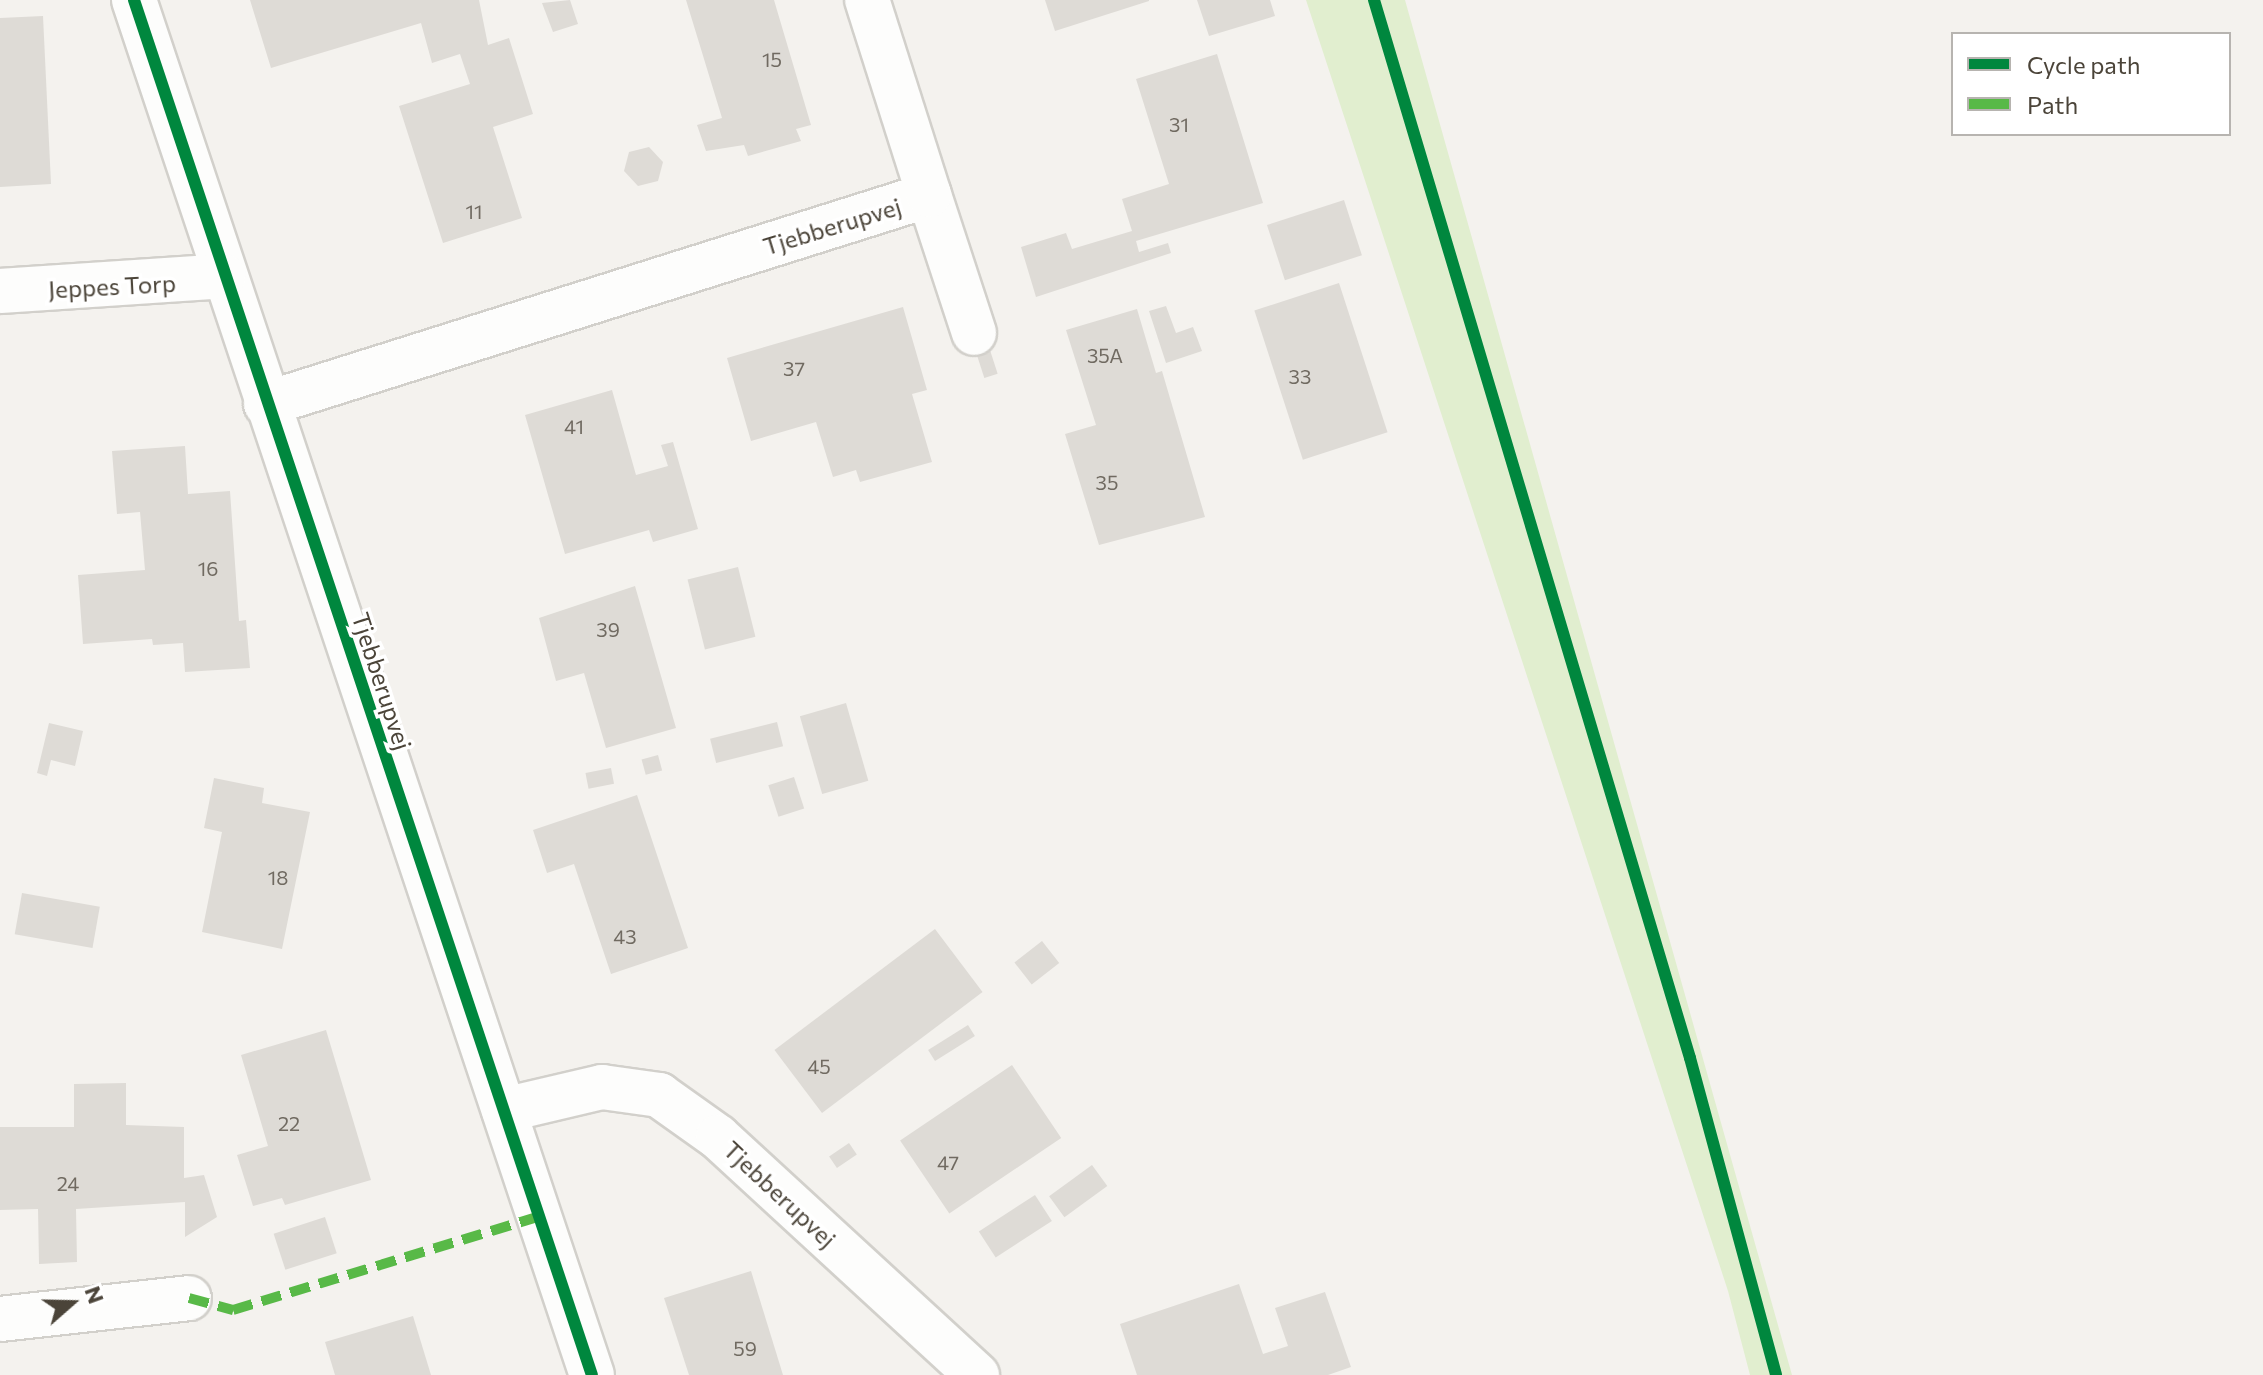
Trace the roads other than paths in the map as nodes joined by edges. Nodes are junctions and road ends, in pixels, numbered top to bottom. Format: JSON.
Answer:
{"nodes":[{"id":1,"x":134,"y":0,"type":"edge"},
{"id":2,"x":867,"y":0,"type":"edge"},
{"id":3,"x":929,"y":195,"type":"junction"},
{"id":4,"x":223,"y":276,"type":"junction"},
{"id":5,"x":0,"y":291,"type":"edge"},
{"id":6,"x":974,"y":333,"type":"dead end"},
{"id":7,"x":266,"y":404,"type":"junction"},
{"id":8,"x":504,"y":1110,"type":"junction"},
{"id":9,"x":189,"y":1298,"type":"dead end"},
{"id":10,"x":0,"y":1319,"type":"edge"},
{"id":11,"x":592,"y":1375,"type":"edge"},
{"id":12,"x":977,"y":1375,"type":"edge"}],
"edges":[{"from":1,"to":4,"type":"street","name":"Tjebberupvej"},
{"from":2,"to":3,"type":"street","name":"Tjebberupvej"},
{"from":3,"to":6,"type":"street"},
{"from":3,"to":7,"type":"street","name":"Tjebberupvej"},
{"from":4,"to":5,"type":"street","name":"Jeppes Torp"},
{"from":4,"to":7,"type":"street","name":"Tjebberupvej"},
{"from":7,"to":8,"type":"street","name":"Tjebberupvej"},
{"from":8,"to":11,"type":"street","name":"Tjebberupvej"},
{"from":8,"to":12,"type":"street","name":"Tjebberupvej"},
{"from":9,"to":10,"type":"street"}]}
